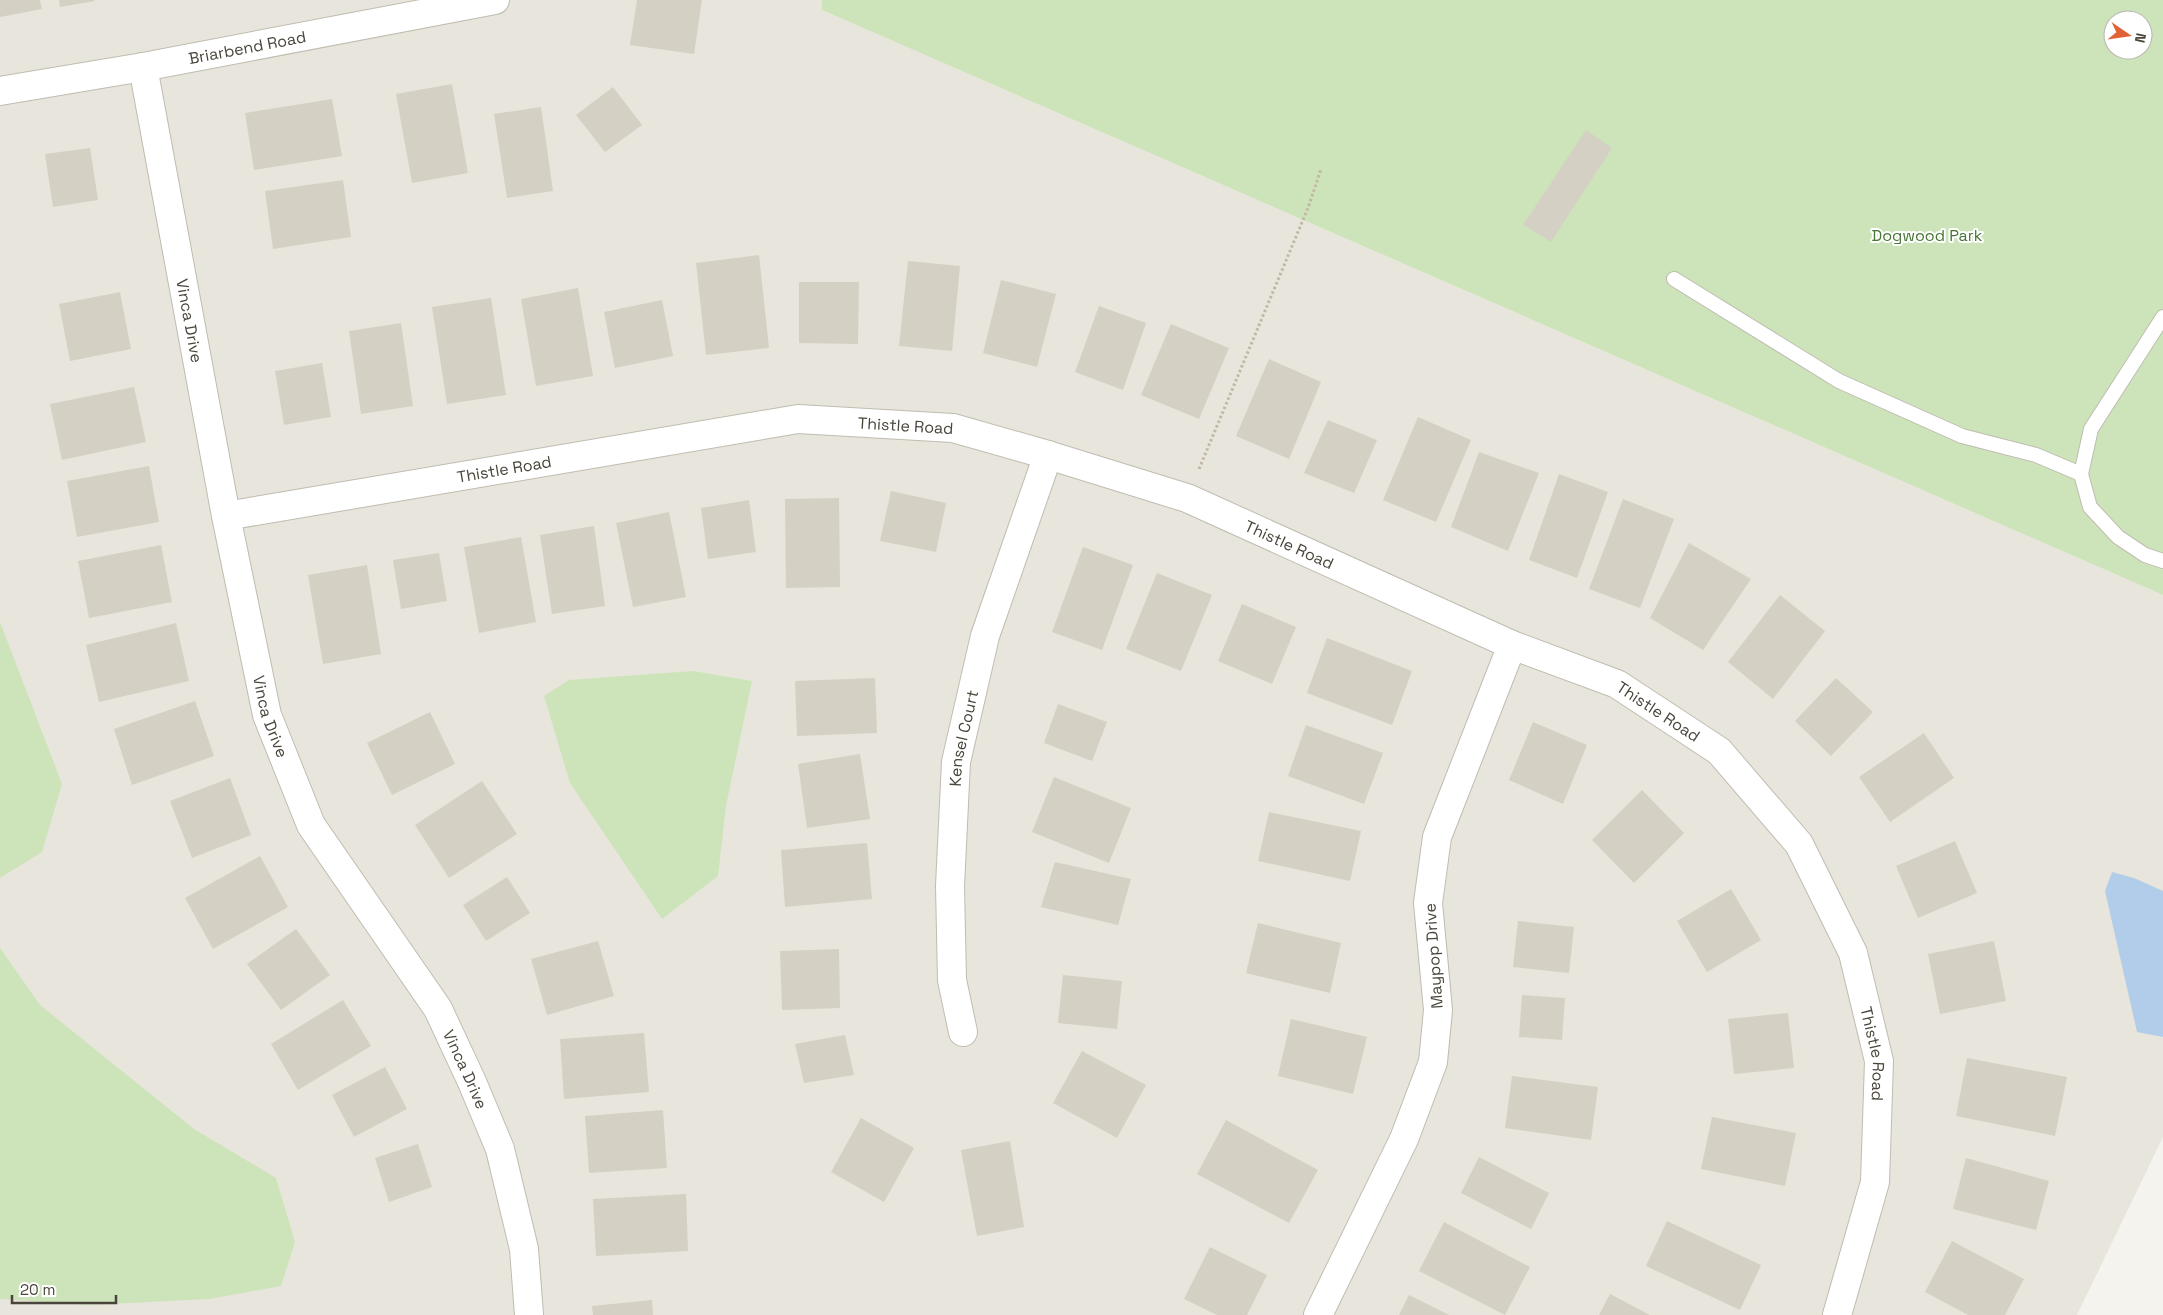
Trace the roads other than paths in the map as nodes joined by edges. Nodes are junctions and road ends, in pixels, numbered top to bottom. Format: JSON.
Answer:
{"nodes":[{"id":1,"x":495,"y":0,"type":"edge"},
{"id":2,"x":143,"y":67,"type":"junction"},
{"id":3,"x":0,"y":91,"type":"edge"},
{"id":4,"x":1674,"y":279,"type":"dead end"},
{"id":5,"x":2163,"y":317,"type":"edge"},
{"id":6,"x":1048,"y":455,"type":"junction"},
{"id":7,"x":2081,"y":474,"type":"junction"},
{"id":8,"x":226,"y":516,"type":"junction"},
{"id":9,"x":2163,"y":561,"type":"edge"},
{"id":10,"x":1512,"y":645,"type":"junction"},
{"id":11,"x":962,"y":1032,"type":"dead end"},
{"id":12,"x":529,"y":1315,"type":"edge"},
{"id":13,"x":1318,"y":1315,"type":"edge"},
{"id":14,"x":1837,"y":1315,"type":"edge"}],
"edges":[{"from":1,"to":2,"type":"street","name":"Briarbend Road"},
{"from":2,"to":3,"type":"street","name":"Briarbend Road"},
{"from":2,"to":8,"type":"street","name":"Vinca Drive"},
{"from":4,"to":7,"type":"lane"},
{"from":5,"to":7,"type":"lane"},
{"from":6,"to":8,"type":"street","name":"Thistle Road"},
{"from":6,"to":10,"type":"street","name":"Thistle Road"},
{"from":6,"to":11,"type":"street","name":"Kensel Court"},
{"from":7,"to":9,"type":"lane"},
{"from":8,"to":12,"type":"street","name":"Vinca Drive"},
{"from":10,"to":13,"type":"street","name":"Maypop Drive"},
{"from":10,"to":14,"type":"street","name":"Thistle Road"}]}
